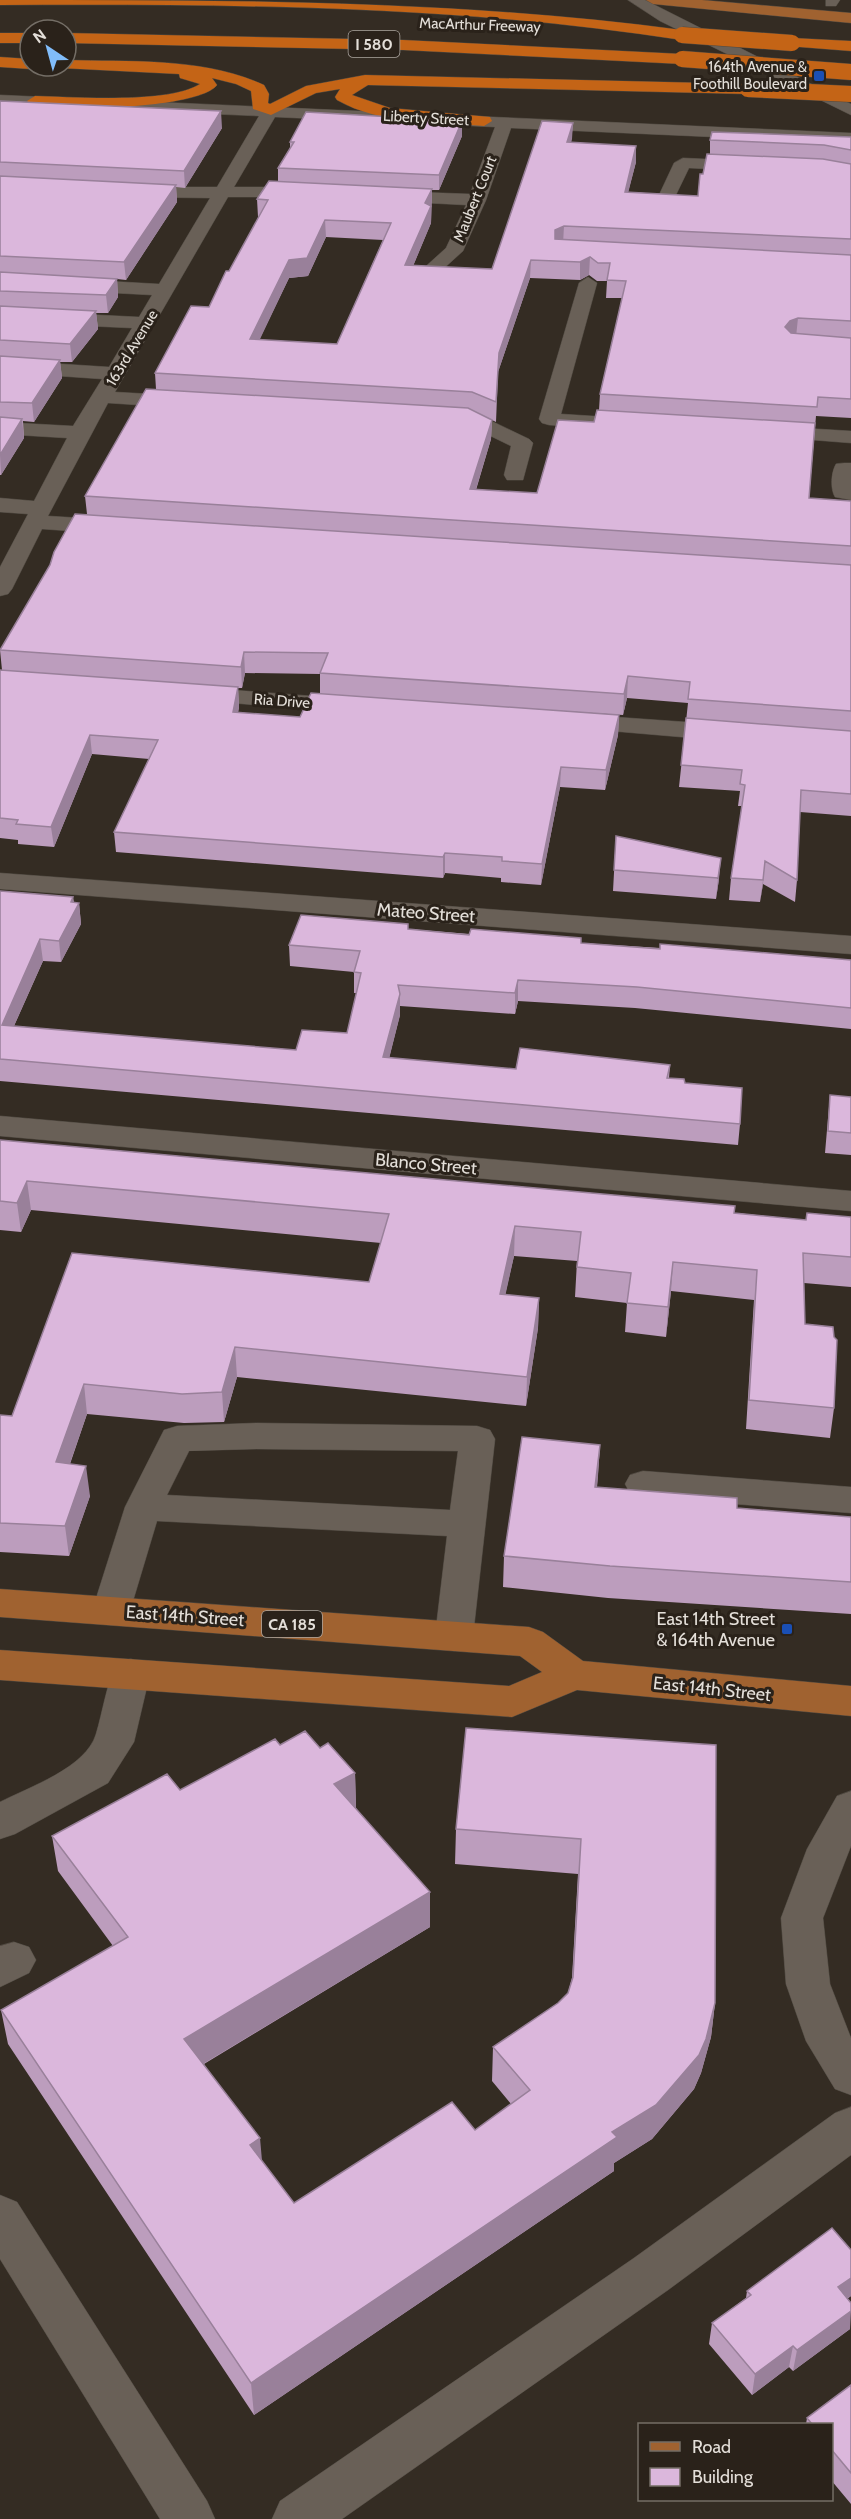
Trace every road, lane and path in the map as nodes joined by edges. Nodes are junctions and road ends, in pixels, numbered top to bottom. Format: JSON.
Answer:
{"nodes":[{"id":1,"x":36,"y":0,"type":"edge"},
{"id":2,"x":46,"y":0,"type":"edge"},
{"id":3,"x":635,"y":0,"type":"edge"},
{"id":4,"x":653,"y":0,"type":"edge"},
{"id":5,"x":793,"y":0,"type":"edge"},
{"id":6,"x":0,"y":1,"type":"edge"},
{"id":7,"x":832,"y":2,"type":"edge"},
{"id":8,"x":851,"y":5,"type":"edge"},
{"id":9,"x":751,"y":9,"type":"junction"},
{"id":10,"x":0,"y":16,"type":"edge"},
{"id":11,"x":57,"y":16,"type":"dead end"},
{"id":12,"x":226,"y":18,"type":"dead end"},
{"id":13,"x":851,"y":18,"type":"edge"},
{"id":14,"x":700,"y":33,"type":"junction"},
{"id":15,"x":682,"y":34,"type":"junction"},
{"id":16,"x":0,"y":38,"type":"edge"},
{"id":17,"x":18,"y":38,"type":"edge"},
{"id":18,"x":78,"y":38,"type":"edge"},
{"id":19,"x":851,"y":46,"type":"edge"},
{"id":20,"x":0,"y":63,"type":"edge"},
{"id":21,"x":18,"y":64,"type":"edge"},
{"id":22,"x":78,"y":65,"type":"edge"},
{"id":23,"x":78,"y":66,"type":"edge"},
{"id":24,"x":851,"y":72,"type":"edge"},
{"id":25,"x":365,"y":80,"type":"junction"},
{"id":26,"x":851,"y":94,"type":"edge"},
{"id":27,"x":828,"y":98,"type":"junction"},
{"id":28,"x":0,"y":100,"type":"edge"},
{"id":29,"x":35,"y":101,"type":"junction"},
{"id":30,"x":271,"y":110,"type":"junction"},
{"id":31,"x":851,"y":110,"type":"edge"},
{"id":32,"x":484,"y":121,"type":"junction"},
{"id":33,"x":505,"y":122,"type":"junction"},
{"id":34,"x":763,"y":134,"type":"junction"},
{"id":35,"x":851,"y":138,"type":"edge"},
{"id":36,"x":770,"y":167,"type":"edge"},
{"id":37,"x":117,"y":191,"type":"edge"},
{"id":38,"x":320,"y":193,"type":"edge"},
{"id":39,"x":223,"y":194,"type":"junction"},
{"id":40,"x":368,"y":195,"type":"edge"},
{"id":41,"x":668,"y":195,"type":"edge"},
{"id":42,"x":477,"y":200,"type":"junction"},
{"id":43,"x":434,"y":267,"type":"edge"},
{"id":44,"x":0,"y":281,"type":"edge"},
{"id":45,"x":588,"y":283,"type":"dead end"},
{"id":46,"x":166,"y":290,"type":"junction"},
{"id":47,"x":0,"y":316,"type":"edge"},
{"id":48,"x":147,"y":323,"type":"junction"},
{"id":49,"x":0,"y":366,"type":"edge"},
{"id":50,"x":116,"y":374,"type":"junction"},
{"id":51,"x":103,"y":397,"type":"junction"},
{"id":52,"x":201,"y":403,"type":"edge"},
{"id":53,"x":425,"y":417,"type":"edge"},
{"id":54,"x":661,"y":426,"type":"edge"},
{"id":55,"x":0,"y":428,"type":"edge"},
{"id":56,"x":753,"y":432,"type":"edge"},
{"id":57,"x":80,"y":433,"type":"junction"},
{"id":58,"x":851,"y":437,"type":"edge"},
{"id":59,"x":851,"y":469,"type":"edge"},
{"id":60,"x":515,"y":475,"type":"dead end"},
{"id":61,"x":851,"y":493,"type":"edge"},
{"id":62,"x":0,"y":505,"type":"edge"},
{"id":63,"x":38,"y":515,"type":"junction"},
{"id":64,"x":134,"y":529,"type":"edge"},
{"id":65,"x":0,"y":589,"type":"edge"},
{"id":66,"x":165,"y":692,"type":"edge"},
{"id":67,"x":378,"y":708,"type":"edge"},
{"id":68,"x":544,"y":720,"type":"edge"},
{"id":69,"x":756,"y":735,"type":"edge"},
{"id":70,"x":0,"y":881,"type":"edge"},
{"id":71,"x":851,"y":945,"type":"edge"},
{"id":72,"x":0,"y":1126,"type":"edge"},
{"id":73,"x":851,"y":1201,"type":"edge"},
{"id":74,"x":643,"y":1484,"type":"dead end"},
{"id":75,"x":851,"y":1500,"type":"edge"},
{"id":76,"x":143,"y":1507,"type":"junction"},
{"id":77,"x":467,"y":1524,"type":"junction"},
{"id":78,"x":0,"y":1603,"type":"edge"},
{"id":79,"x":111,"y":1611,"type":"junction"},
{"id":80,"x":454,"y":1636,"type":"junction"},
{"id":81,"x":0,"y":1665,"type":"edge"},
{"id":82,"x":131,"y":1674,"type":"junction"},
{"id":83,"x":574,"y":1675,"type":"junction"},
{"id":84,"x":851,"y":1701,"type":"edge"},
{"id":85,"x":851,"y":1808,"type":"edge"},
{"id":86,"x":0,"y":1822,"type":"edge"},
{"id":87,"x":839,"y":2058,"type":"edge"},
{"id":88,"x":851,"y":2128,"type":"edge"},
{"id":89,"x":0,"y":2217,"type":"edge"},
{"id":90,"x":189,"y":2519,"type":"edge"},
{"id":91,"x":298,"y":2519,"type":"edge"}],
"edges":[{"from":1,"to":2,"type":"highway"},
{"from":2,"to":6,"type":"highway"},
{"from":2,"to":15,"type":"highway"},
{"from":3,"to":14,"type":"street"},
{"from":4,"to":9,"type":"main road"},
{"from":5,"to":7,"type":"main road"},
{"from":7,"to":8,"type":"main road"},
{"from":9,"to":13,"type":"main road"},
{"from":9,"to":14,"type":"main road"},
{"from":10,"to":11,"type":"highway"},
{"from":12,"to":15,"type":"highway","name":"MacArthur Freeway","number":"I 580"},
{"from":14,"to":27,"type":"street"},
{"from":15,"to":19,"type":"highway","name":"MacArthur Freeway","number":"I 580","bridge":true},
{"from":16,"to":17,"type":"highway"},
{"from":18,"to":24,"type":"highway","name":"MacArthur Freeway","number":"I 580","bridge":true},
{"from":20,"to":21,"type":"highway"},
{"from":22,"to":30,"type":"highway"},
{"from":23,"to":29,"type":"highway"},
{"from":25,"to":26,"type":"highway","bridge":true},
{"from":25,"to":30,"type":"highway"},
{"from":25,"to":32,"type":"highway"},
{"from":27,"to":31,"type":"street"},
{"from":27,"to":34,"type":"street"},
{"from":28,"to":29,"type":"street","name":"Liberty Street"},
{"from":29,"to":30,"type":"street","name":"Liberty Street"},
{"from":30,"to":32,"type":"street","name":"Liberty Street"},
{"from":30,"to":39,"type":"street","name":"163rd Avenue"},
{"from":32,"to":33,"type":"street","name":"Liberty Street"},
{"from":33,"to":34,"type":"street","name":"Liberty Street"},
{"from":33,"to":42,"type":"street","name":"Maubert Court"},
{"from":34,"to":35,"type":"street","name":"Liberty Street"},
{"from":36,"to":41,"type":"street"},
{"from":37,"to":39,"type":"street"},
{"from":38,"to":39,"type":"street"},
{"from":39,"to":46,"type":"street","name":"163rd Avenue"},
{"from":40,"to":42,"type":"street"},
{"from":42,"to":43,"type":"street","name":"Maubert Court"},
{"from":44,"to":46,"type":"street"},
{"from":45,"to":54,"type":"street"},
{"from":46,"to":48,"type":"street","name":"163rd Avenue"},
{"from":47,"to":48,"type":"street"},
{"from":48,"to":50,"type":"street","name":"163rd Avenue"},
{"from":49,"to":50,"type":"street"},
{"from":50,"to":51,"type":"street","name":"163rd Avenue"},
{"from":51,"to":52,"type":"street"},
{"from":51,"to":57,"type":"street","name":"163rd Avenue"},
{"from":53,"to":60,"type":"street"},
{"from":55,"to":57,"type":"street"},
{"from":56,"to":58,"type":"street"},
{"from":57,"to":63,"type":"street","name":"163rd Avenue"},
{"from":59,"to":61,"type":"street"},
{"from":62,"to":63,"type":"street"},
{"from":63,"to":64,"type":"street"},
{"from":63,"to":65,"type":"street","name":"163rd Avenue"},
{"from":66,"to":67,"type":"street","name":"Ria Drive"},
{"from":68,"to":69,"type":"street"},
{"from":70,"to":71,"type":"street","name":"Mateo Street"},
{"from":72,"to":73,"type":"street","name":"Blanco Street"},
{"from":74,"to":75,"type":"street"},
{"from":76,"to":77,"type":"street"},
{"from":76,"to":77,"type":"street"},
{"from":76,"to":79,"type":"street"},
{"from":77,"to":80,"type":"street"},
{"from":78,"to":79,"type":"main road","name":"East 14th Street","number":"CA 185"},
{"from":79,"to":80,"type":"main road","name":"East 14th Street","number":"CA 185"},
{"from":80,"to":83,"type":"main road","name":"East 14th Street","number":"CA 185"},
{"from":81,"to":82,"type":"main road","name":"East 14th Street"},
{"from":82,"to":83,"type":"main road","name":"East 14th Street"},
{"from":82,"to":86,"type":"street"},
{"from":83,"to":84,"type":"main road","name":"East 14th Street"},
{"from":85,"to":87,"type":"street"},
{"from":88,"to":91,"type":"street"},
{"from":89,"to":90,"type":"street"}]}
